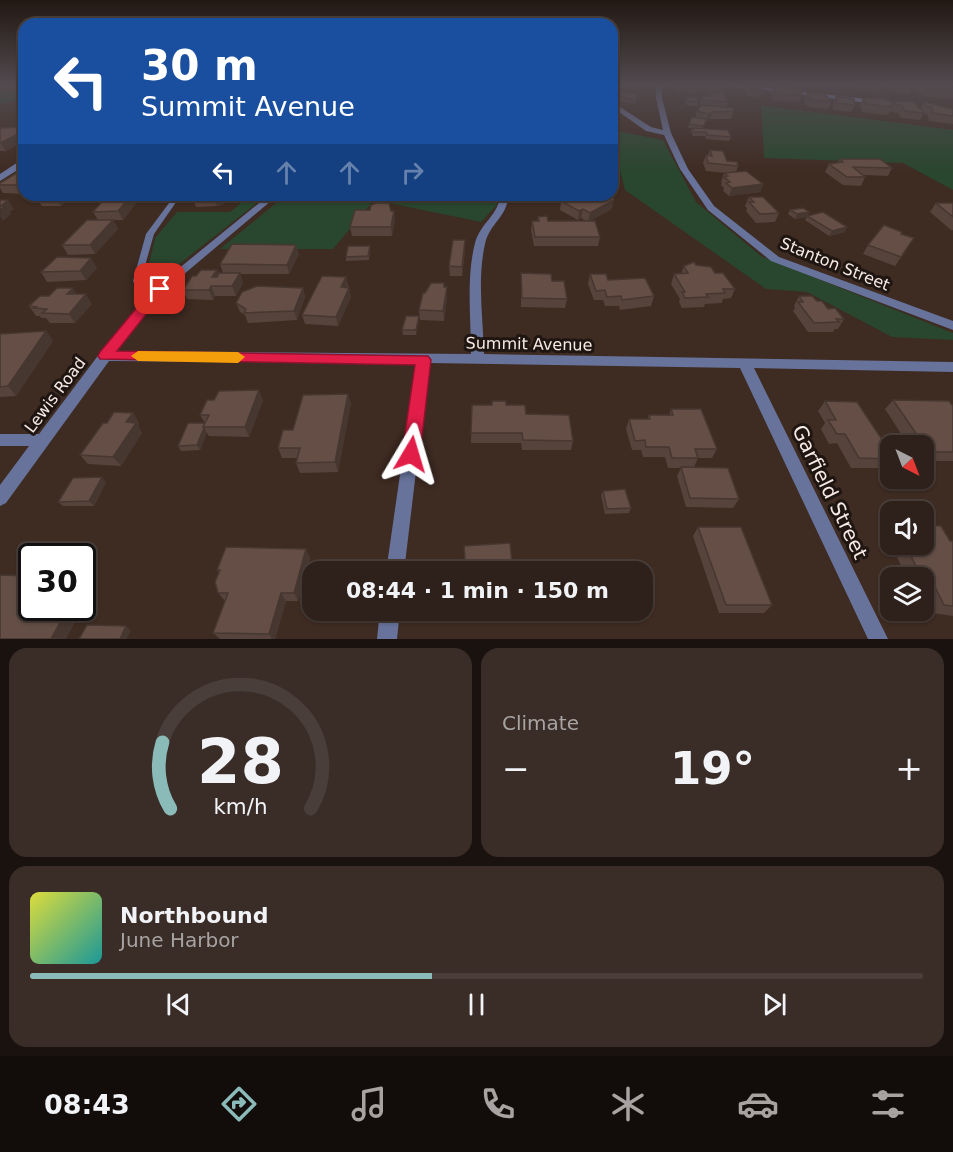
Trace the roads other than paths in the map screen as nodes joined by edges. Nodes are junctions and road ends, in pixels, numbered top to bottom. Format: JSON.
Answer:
{"nodes":[{"id":1,"x":627,"y":114,"type":"edge"},
{"id":2,"x":663,"y":114,"type":"edge"},
{"id":3,"x":667,"y":133,"type":"junction"},
{"id":4,"x":18,"y":166,"type":"edge"},
{"id":5,"x":0,"y":178,"type":"edge"},
{"id":6,"x":174,"y":201,"type":"edge"},
{"id":7,"x":267,"y":201,"type":"edge"},
{"id":8,"x":505,"y":201,"type":"edge"},
{"id":9,"x":160,"y":289,"type":"junction"},
{"id":10,"x":953,"y":326,"type":"edge"},
{"id":11,"x":105,"y":356,"type":"junction"},
{"id":12,"x":478,"y":359,"type":"junction"},
{"id":13,"x":423,"y":360,"type":"junction"},
{"id":14,"x":744,"y":364,"type":"junction"},
{"id":15,"x":953,"y":368,"type":"edge"},
{"id":16,"x":0,"y":440,"type":"edge"},
{"id":17,"x":43,"y":440,"type":"junction"},
{"id":18,"x":0,"y":498,"type":"edge"},
{"id":19,"x":397,"y":561,"type":"edge"},
{"id":20,"x":389,"y":621,"type":"edge"},
{"id":21,"x":387,"y":639,"type":"edge"},
{"id":22,"x":878,"y":639,"type":"edge"}],
"edges":[{"from":1,"to":3,"type":"street"},
{"from":2,"to":3,"type":"street","name":"Stanton Street"},
{"from":3,"to":10,"type":"street","name":"Stanton Street"},
{"from":4,"to":5,"type":"street"},
{"from":6,"to":9,"type":"lane"},
{"from":7,"to":9,"type":"street","name":"Lewis Road"},
{"from":8,"to":12,"type":"street"},
{"from":9,"to":11,"type":"street","name":"Lewis Road"},
{"from":11,"to":13,"type":"street","name":"Summit Avenue"},
{"from":11,"to":17,"type":"street","name":"Lewis Road"},
{"from":12,"to":13,"type":"street","name":"Summit Avenue"},
{"from":12,"to":14,"type":"street","name":"Summit Avenue"},
{"from":13,"to":19,"type":"street"},
{"from":14,"to":15,"type":"street","name":"Summit Avenue"},
{"from":14,"to":22,"type":"street","name":"Garfield Street"},
{"from":16,"to":17,"type":"street"},
{"from":17,"to":18,"type":"street","name":"Lewis Road"},
{"from":20,"to":21,"type":"street"}]}
